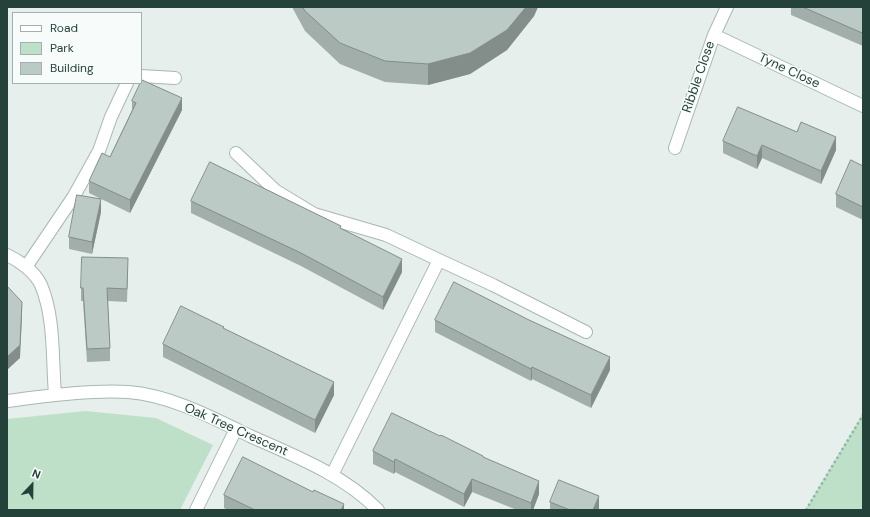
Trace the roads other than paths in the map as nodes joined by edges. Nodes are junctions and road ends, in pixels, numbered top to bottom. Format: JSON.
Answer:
{"nodes":[{"id":1,"x":727,"y":7,"type":"edge"},
{"id":2,"x":714,"y":35,"type":"junction"},
{"id":3,"x":142,"y":76,"type":"edge"},
{"id":4,"x":176,"y":78,"type":"dead end"},
{"id":5,"x":126,"y":84,"type":"edge"},
{"id":6,"x":863,"y":106,"type":"edge"},
{"id":7,"x":675,"y":148,"type":"dead end"},
{"id":8,"x":236,"y":153,"type":"dead end"},
{"id":9,"x":7,"y":255,"type":"edge"},
{"id":10,"x":439,"y":260,"type":"junction"},
{"id":11,"x":26,"y":267,"type":"junction"},
{"id":12,"x":586,"y":332,"type":"dead end"},
{"id":13,"x":55,"y":394,"type":"junction"},
{"id":14,"x":7,"y":401,"type":"edge"},
{"id":15,"x":236,"y":429,"type":"junction"},
{"id":16,"x":332,"y":475,"type":"junction"},
{"id":17,"x":196,"y":510,"type":"edge"},
{"id":18,"x":378,"y":510,"type":"edge"}],
"edges":[{"from":1,"to":2,"type":"street","name":"Ribble Close"},
{"from":2,"to":6,"type":"street","name":"Tyne Close"},
{"from":2,"to":7,"type":"street","name":"Ribble Close"},
{"from":3,"to":4,"type":"street"},
{"from":5,"to":11,"type":"street"},
{"from":8,"to":10,"type":"street"},
{"from":9,"to":11,"type":"street"},
{"from":10,"to":12,"type":"street"},
{"from":10,"to":16,"type":"street"},
{"from":11,"to":13,"type":"street"},
{"from":13,"to":14,"type":"street","name":"Oak Tree Crescent"},
{"from":13,"to":15,"type":"street","name":"Oak Tree Crescent"},
{"from":15,"to":16,"type":"street","name":"Oak Tree Crescent"},
{"from":15,"to":17,"type":"street"},
{"from":16,"to":18,"type":"street","name":"Oak Tree Crescent"}]}
